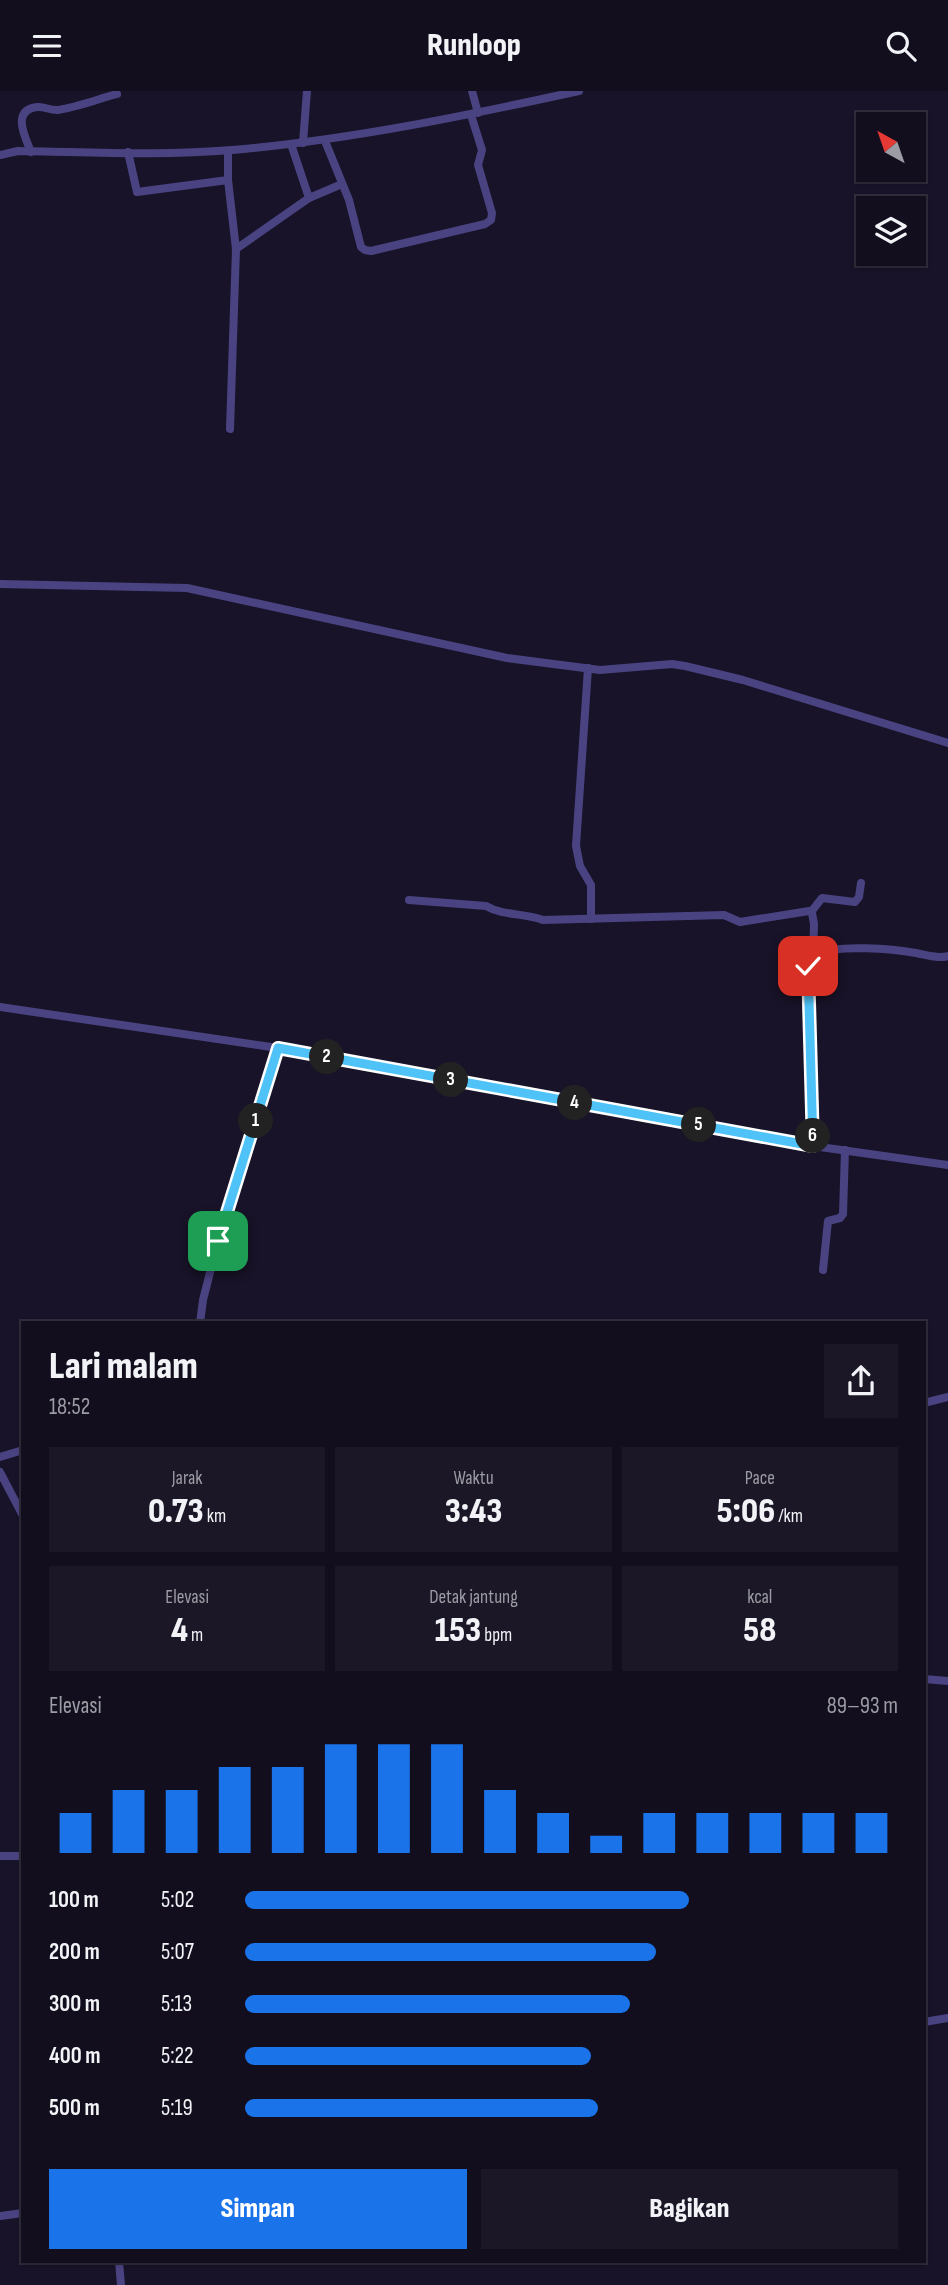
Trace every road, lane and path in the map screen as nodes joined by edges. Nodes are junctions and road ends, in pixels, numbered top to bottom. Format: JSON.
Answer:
{"nodes":[{"id":1,"x":307,"y":91,"type":"edge"},
{"id":2,"x":472,"y":91,"type":"edge"},
{"id":3,"x":579,"y":91,"type":"edge"},
{"id":4,"x":117,"y":94,"type":"dead end"},
{"id":5,"x":474,"y":114,"type":"junction"},
{"id":6,"x":325,"y":141,"type":"junction"},
{"id":7,"x":303,"y":143,"type":"junction"},
{"id":8,"x":291,"y":144,"type":"junction"},
{"id":9,"x":228,"y":151,"type":"junction"},
{"id":10,"x":31,"y":152,"type":"junction"},
{"id":11,"x":128,"y":152,"type":"junction"},
{"id":12,"x":0,"y":155,"type":"edge"},
{"id":13,"x":228,"y":180,"type":"junction"},
{"id":14,"x":342,"y":184,"type":"junction"},
{"id":15,"x":309,"y":198,"type":"junction"},
{"id":16,"x":236,"y":249,"type":"junction"},
{"id":17,"x":230,"y":429,"type":"dead end"},
{"id":18,"x":0,"y":584,"type":"edge"},
{"id":19,"x":588,"y":668,"type":"junction"},
{"id":20,"x":948,"y":743,"type":"edge"},
{"id":21,"x":861,"y":883,"type":"dead end"},
{"id":22,"x":409,"y":900,"type":"dead end"},
{"id":23,"x":811,"y":912,"type":"junction"},
{"id":24,"x":591,"y":919,"type":"junction"},
{"id":25,"x":948,"y":956,"type":"edge"},
{"id":26,"x":813,"y":957,"type":"junction"},
{"id":27,"x":0,"y":1007,"type":"edge"},
{"id":28,"x":278,"y":1048,"type":"junction"},
{"id":29,"x":813,"y":1146,"type":"junction"},
{"id":30,"x":845,"y":1150,"type":"junction"},
{"id":31,"x":948,"y":1165,"type":"edge"},
{"id":32,"x":824,"y":1270,"type":"dead end"},
{"id":33,"x":200,"y":1321,"type":"edge"},
{"id":34,"x":948,"y":1397,"type":"edge"},
{"id":35,"x":926,"y":1402,"type":"edge"},
{"id":36,"x":21,"y":1451,"type":"edge"},
{"id":37,"x":0,"y":1457,"type":"edge"},
{"id":38,"x":0,"y":1472,"type":"edge"},
{"id":39,"x":21,"y":1512,"type":"edge"},
{"id":40,"x":926,"y":1679,"type":"edge"},
{"id":41,"x":948,"y":1681,"type":"edge"},
{"id":42,"x":0,"y":1856,"type":"edge"},
{"id":43,"x":21,"y":1856,"type":"edge"},
{"id":44,"x":948,"y":2018,"type":"edge"},
{"id":45,"x":926,"y":2022,"type":"edge"},
{"id":46,"x":21,"y":2213,"type":"edge"},
{"id":47,"x":0,"y":2217,"type":"edge"},
{"id":48,"x":119,"y":2263,"type":"edge"},
{"id":49,"x":121,"y":2285,"type":"edge"}],
"edges":[{"from":1,"to":7,"type":"street"},
{"from":2,"to":5,"type":"street"},
{"from":3,"to":5,"type":"street"},
{"from":4,"to":10,"type":"street"},
{"from":5,"to":6,"type":"street"},
{"from":5,"to":14,"type":"street"},
{"from":6,"to":7,"type":"street"},
{"from":6,"to":14,"type":"street"},
{"from":7,"to":8,"type":"street"},
{"from":8,"to":9,"type":"street"},
{"from":8,"to":15,"type":"street"},
{"from":9,"to":11,"type":"street"},
{"from":9,"to":13,"type":"street"},
{"from":10,"to":11,"type":"street"},
{"from":10,"to":12,"type":"street"},
{"from":11,"to":13,"type":"street"},
{"from":13,"to":16,"type":"street"},
{"from":14,"to":15,"type":"street"},
{"from":15,"to":16,"type":"street"},
{"from":16,"to":17,"type":"street"},
{"from":18,"to":19,"type":"street"},
{"from":19,"to":20,"type":"street"},
{"from":19,"to":24,"type":"street"},
{"from":21,"to":23,"type":"street"},
{"from":22,"to":24,"type":"street"},
{"from":23,"to":24,"type":"street"},
{"from":23,"to":26,"type":"street"},
{"from":25,"to":26,"type":"street"},
{"from":26,"to":29,"type":"street"},
{"from":27,"to":28,"type":"street"},
{"from":28,"to":29,"type":"street"},
{"from":28,"to":33,"type":"street"},
{"from":29,"to":30,"type":"street"},
{"from":30,"to":31,"type":"street"},
{"from":30,"to":32,"type":"street"},
{"from":34,"to":35,"type":"street"},
{"from":36,"to":37,"type":"street"},
{"from":38,"to":39,"type":"street"},
{"from":40,"to":41,"type":"street"},
{"from":42,"to":43,"type":"street"},
{"from":44,"to":45,"type":"street"},
{"from":46,"to":47,"type":"street"},
{"from":48,"to":49,"type":"street"}]}
